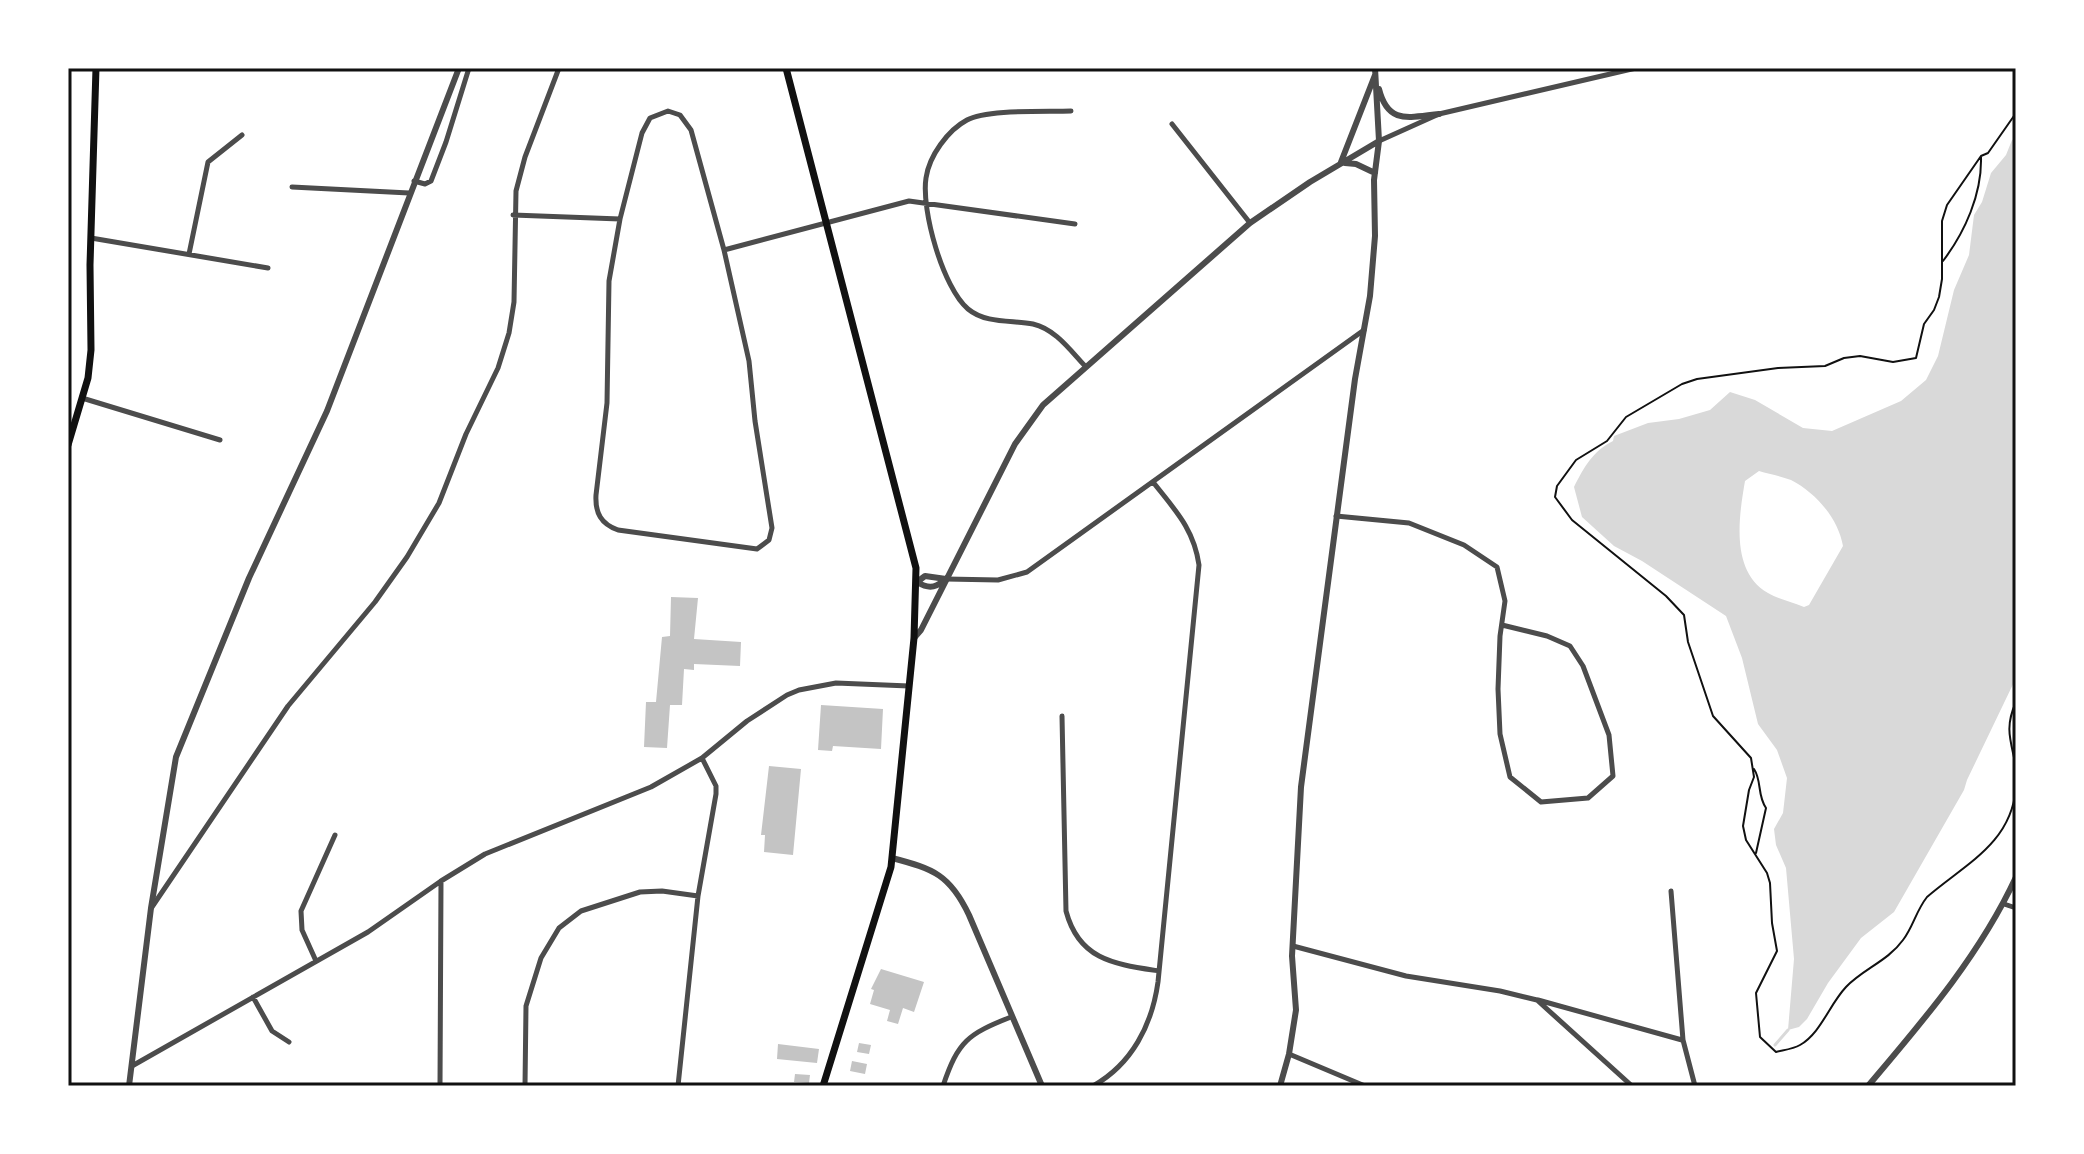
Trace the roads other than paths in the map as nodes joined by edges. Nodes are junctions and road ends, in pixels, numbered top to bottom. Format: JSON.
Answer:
{"nodes":[{"id":1,"x":96,"y":68,"type":"edge"},
{"id":2,"x":459,"y":68,"type":"edge"},
{"id":3,"x":469,"y":68,"type":"edge"},
{"id":4,"x":559,"y":68,"type":"edge"},
{"id":5,"x":786,"y":68,"type":"edge"},
{"id":6,"x":1636,"y":68,"type":"edge"},
{"id":7,"x":1375,"y":71,"type":"edge"},
{"id":8,"x":1071,"y":111,"type":"dead end"},
{"id":9,"x":1439,"y":114,"type":"junction"},
{"id":10,"x":1172,"y":124,"type":"dead end"},
{"id":11,"x":242,"y":135,"type":"dead end"},
{"id":12,"x":1379,"y":141,"type":"junction"},
{"id":13,"x":1339,"y":165,"type":"junction"},
{"id":14,"x":1375,"y":173,"type":"junction"},
{"id":15,"x":414,"y":181,"type":"junction"},
{"id":16,"x":292,"y":187,"type":"dead end"},
{"id":17,"x":409,"y":193,"type":"junction"},
{"id":18,"x":926,"y":203,"type":"junction"},
{"id":19,"x":513,"y":215,"type":"junction"},
{"id":20,"x":620,"y":219,"type":"junction"},
{"id":21,"x":826,"y":223,"type":"junction"},
{"id":22,"x":1250,"y":223,"type":"junction"},
{"id":23,"x":1075,"y":224,"type":"dead end"},
{"id":24,"x":91,"y":238,"type":"junction"},
{"id":25,"x":724,"y":250,"type":"junction"},
{"id":26,"x":189,"y":254,"type":"junction"},
{"id":27,"x":268,"y":268,"type":"dead end"},
{"id":28,"x":1365,"y":329,"type":"junction"},
{"id":29,"x":1085,"y":366,"type":"junction"},
{"id":30,"x":82,"y":398,"type":"junction"},
{"id":31,"x":220,"y":440,"type":"dead end"},
{"id":32,"x":68,"y":445,"type":"edge"},
{"id":33,"x":1153,"y":482,"type":"junction"},
{"id":34,"x":1336,"y":516,"type":"junction"},
{"id":35,"x":946,"y":579,"type":"junction"},
{"id":36,"x":917,"y":582,"type":"junction"},
{"id":37,"x":1502,"y":625,"type":"junction"},
{"id":38,"x":914,"y":638,"type":"junction"},
{"id":39,"x":909,"y":686,"type":"junction"},
{"id":40,"x":1062,"y":716,"type":"dead end"},
{"id":41,"x":702,"y":758,"type":"junction"},
{"id":42,"x":335,"y":835,"type":"dead end"},
{"id":43,"x":892,"y":858,"type":"junction"},
{"id":44,"x":2016,"y":877,"type":"edge"},
{"id":45,"x":441,"y":881,"type":"junction"},
{"id":46,"x":1671,"y":891,"type":"dead end"},
{"id":47,"x":698,"y":896,"type":"junction"},
{"id":48,"x":2004,"y":904,"type":"junction"},
{"id":49,"x":151,"y":908,"type":"junction"},
{"id":50,"x":2016,"y":908,"type":"edge"},
{"id":51,"x":1293,"y":946,"type":"junction"},
{"id":52,"x":316,"y":961,"type":"junction"},
{"id":53,"x":1159,"y":971,"type":"junction"},
{"id":54,"x":253,"y":997,"type":"junction"},
{"id":55,"x":1537,"y":1000,"type":"junction"},
{"id":56,"x":1011,"y":1017,"type":"junction"},
{"id":57,"x":1683,"y":1040,"type":"junction"},
{"id":58,"x":289,"y":1042,"type":"dead end"},
{"id":59,"x":1289,"y":1054,"type":"junction"},
{"id":60,"x":132,"y":1066,"type":"junction"},
{"id":61,"x":129,"y":1086,"type":"edge"},
{"id":62,"x":440,"y":1086,"type":"edge"},
{"id":63,"x":525,"y":1086,"type":"edge"},
{"id":64,"x":678,"y":1086,"type":"edge"},
{"id":65,"x":823,"y":1086,"type":"edge"},
{"id":66,"x":943,"y":1086,"type":"edge"},
{"id":67,"x":1042,"y":1086,"type":"edge"},
{"id":68,"x":1093,"y":1086,"type":"edge"},
{"id":69,"x":1280,"y":1086,"type":"edge"},
{"id":70,"x":1365,"y":1086,"type":"edge"},
{"id":71,"x":1632,"y":1086,"type":"edge"},
{"id":72,"x":1695,"y":1086,"type":"edge"},
{"id":73,"x":1868,"y":1086,"type":"edge"}],
"edges":[{"from":1,"to":24,"type":"main road"},
{"from":2,"to":15,"type":"street"},
{"from":3,"to":15,"type":"street"},
{"from":4,"to":19,"type":"street"},
{"from":5,"to":21,"type":"main road"},
{"from":6,"to":9,"type":"street"},
{"from":7,"to":9,"type":"street"},
{"from":7,"to":12,"type":"street"},
{"from":7,"to":13,"type":"street"},
{"from":8,"to":18,"type":"street"},
{"from":9,"to":12,"type":"street"},
{"from":10,"to":22,"type":"street"},
{"from":11,"to":26,"type":"street"},
{"from":12,"to":13,"type":"street"},
{"from":12,"to":14,"type":"street"},
{"from":13,"to":14,"type":"street"},
{"from":13,"to":22,"type":"street"},
{"from":14,"to":28,"type":"street"},
{"from":15,"to":17,"type":"street"},
{"from":16,"to":17,"type":"street"},
{"from":17,"to":49,"type":"street"},
{"from":18,"to":21,"type":"street"},
{"from":18,"to":23,"type":"street"},
{"from":18,"to":29,"type":"street"},
{"from":19,"to":20,"type":"street"},
{"from":19,"to":49,"type":"street"},
{"from":20,"to":25,"type":"street"},
{"from":20,"to":25,"type":"street"},
{"from":21,"to":25,"type":"street"},
{"from":21,"to":36,"type":"main road"},
{"from":22,"to":29,"type":"street"},
{"from":24,"to":26,"type":"street"},
{"from":24,"to":30,"type":"main road"},
{"from":26,"to":27,"type":"street"},
{"from":28,"to":33,"type":"street"},
{"from":28,"to":34,"type":"street"},
{"from":29,"to":35,"type":"street"},
{"from":30,"to":31,"type":"street"},
{"from":30,"to":32,"type":"main road"},
{"from":33,"to":35,"type":"street"},
{"from":33,"to":53,"type":"street"},
{"from":34,"to":37,"type":"street"},
{"from":34,"to":51,"type":"street"},
{"from":35,"to":36,"type":"street"},
{"from":35,"to":38,"type":"street"},
{"from":36,"to":38,"type":"main road"},
{"from":37,"to":37,"type":"street"},
{"from":38,"to":39,"type":"main road"},
{"from":39,"to":41,"type":"street"},
{"from":39,"to":43,"type":"main road"},
{"from":40,"to":53,"type":"street"},
{"from":41,"to":45,"type":"street"},
{"from":41,"to":47,"type":"street"},
{"from":42,"to":52,"type":"street"},
{"from":43,"to":56,"type":"street"},
{"from":43,"to":65,"type":"main road"},
{"from":44,"to":48,"type":"street"},
{"from":45,"to":52,"type":"street"},
{"from":45,"to":62,"type":"street"},
{"from":46,"to":57,"type":"street"},
{"from":47,"to":63,"type":"street"},
{"from":47,"to":64,"type":"street"},
{"from":48,"to":50,"type":"street"},
{"from":48,"to":73,"type":"street"},
{"from":49,"to":60,"type":"street"},
{"from":51,"to":55,"type":"street"},
{"from":51,"to":59,"type":"street"},
{"from":52,"to":54,"type":"street"},
{"from":53,"to":68,"type":"street"},
{"from":54,"to":58,"type":"street"},
{"from":54,"to":60,"type":"street"},
{"from":55,"to":57,"type":"street"},
{"from":55,"to":71,"type":"street"},
{"from":56,"to":66,"type":"street"},
{"from":56,"to":67,"type":"street"},
{"from":57,"to":72,"type":"street"},
{"from":59,"to":69,"type":"street"},
{"from":59,"to":70,"type":"street"},
{"from":60,"to":61,"type":"street"}]}
